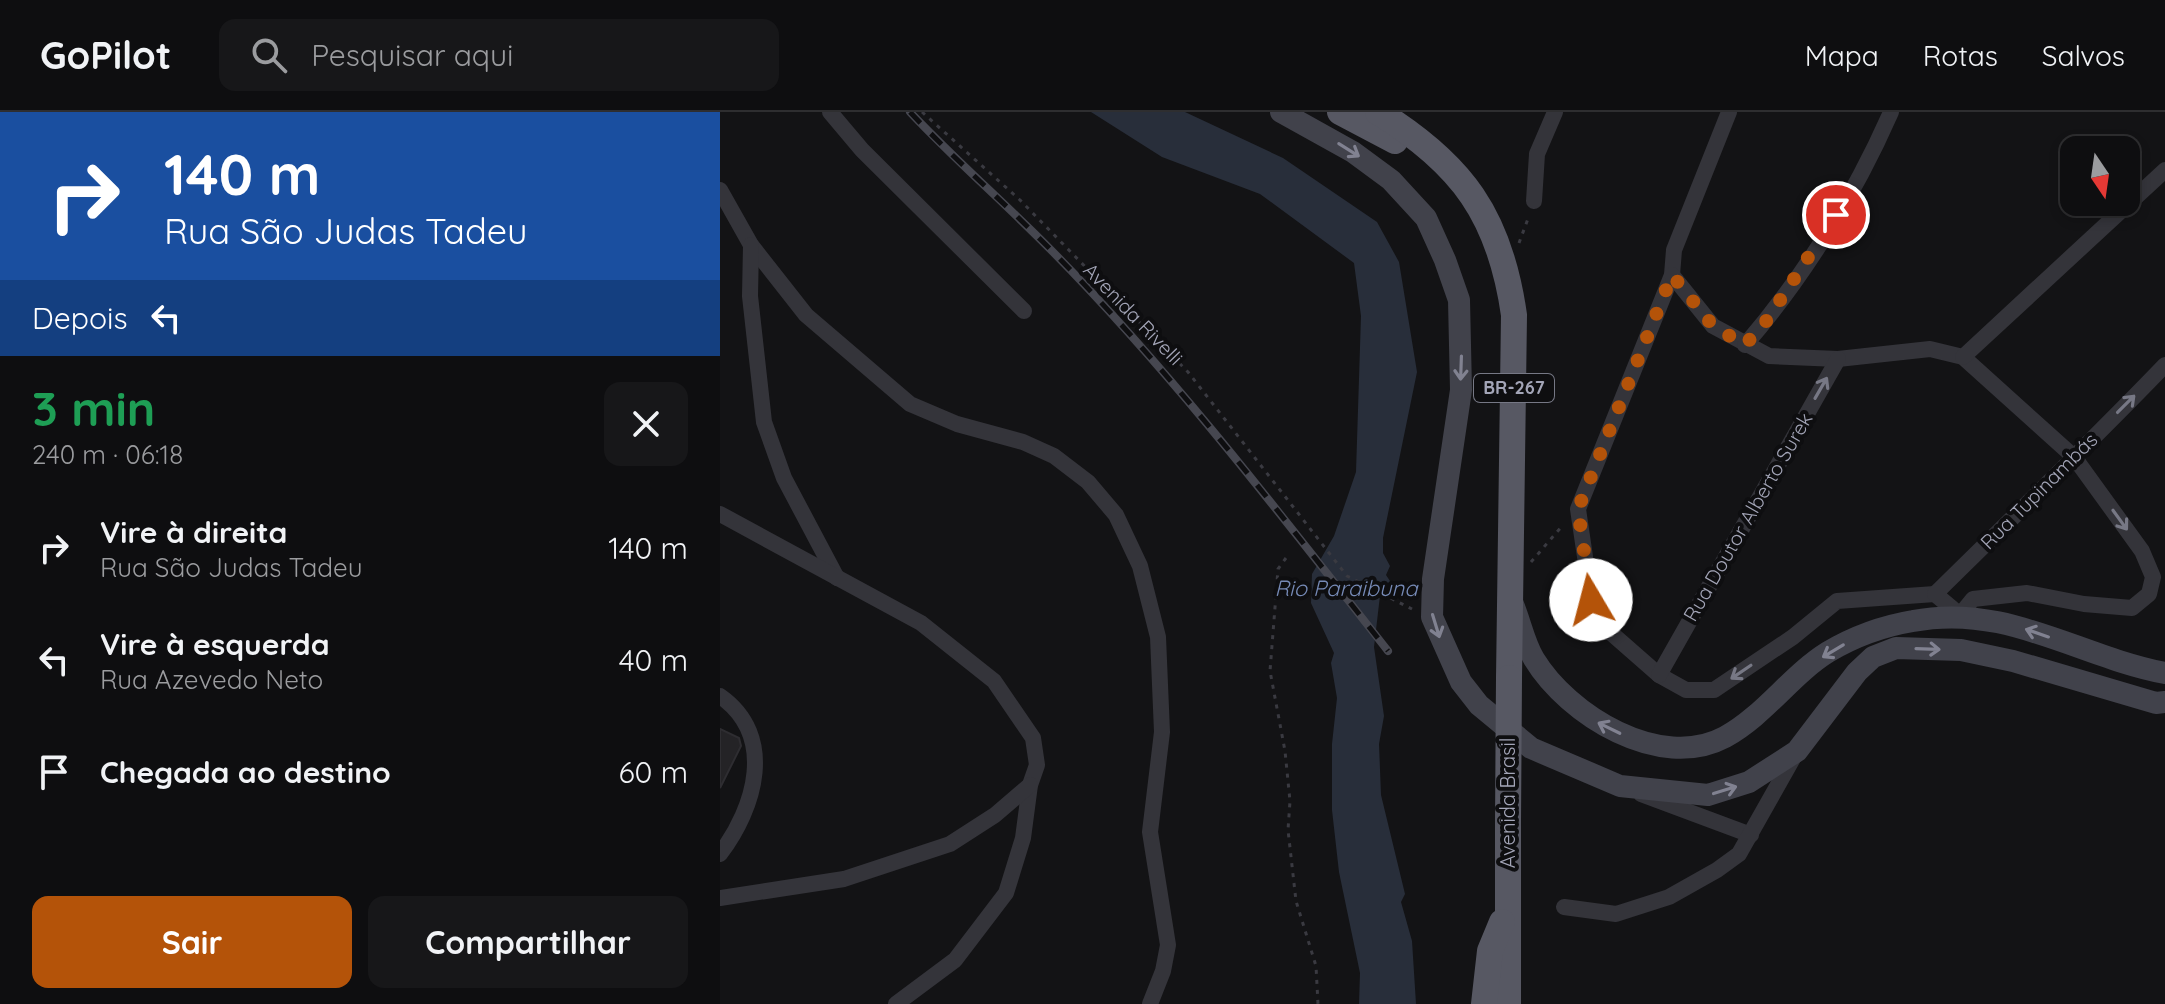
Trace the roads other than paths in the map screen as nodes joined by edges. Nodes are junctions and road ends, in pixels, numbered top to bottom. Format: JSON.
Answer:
{"nodes":[{"id":1,"x":830,"y":112,"type":"edge"},
{"id":2,"x":1281,"y":112,"type":"edge"},
{"id":3,"x":1340,"y":112,"type":"edge"},
{"id":4,"x":1378,"y":112,"type":"edge"},
{"id":5,"x":1555,"y":112,"type":"edge"},
{"id":6,"x":1729,"y":112,"type":"edge"},
{"id":7,"x":1891,"y":112,"type":"edge"},
{"id":8,"x":2165,"y":170,"type":"edge"},
{"id":9,"x":1463,"y":188,"type":"junction"},
{"id":10,"x":720,"y":190,"type":"edge"},
{"id":11,"x":1534,"y":201,"type":"road end"},
{"id":12,"x":751,"y":245,"type":"junction"},
{"id":13,"x":1672,"y":275,"type":"junction"},
{"id":14,"x":1024,"y":311,"type":"dead end"},
{"id":15,"x":1745,"y":345,"type":"junction"},
{"id":16,"x":1963,"y":357,"type":"junction"},
{"id":17,"x":1838,"y":359,"type":"junction"},
{"id":18,"x":2165,"y":365,"type":"edge"},
{"id":19,"x":2074,"y":457,"type":"junction"},
{"id":20,"x":720,"y":514,"type":"edge"},
{"id":21,"x":838,"y":579,"type":"junction"},
{"id":22,"x":1512,"y":592,"type":"junction"},
{"id":23,"x":1935,"y":594,"type":"junction"},
{"id":24,"x":1960,"y":615,"type":"junction"},
{"id":25,"x":1961,"y":650,"type":"junction"},
{"id":26,"x":2088,"y":650,"type":"junction"},
{"id":27,"x":2044,"y":669,"type":"junction"},
{"id":28,"x":2165,"y":673,"type":"edge"},
{"id":29,"x":1659,"y":675,"type":"junction"},
{"id":30,"x":720,"y":696,"type":"edge"},
{"id":31,"x":2165,"y":702,"type":"edge"},
{"id":32,"x":1797,"y":751,"type":"junction"},
{"id":33,"x":1030,"y":785,"type":"junction"},
{"id":34,"x":1620,"y":786,"type":"junction"},
{"id":35,"x":1751,"y":835,"type":"junction"},
{"id":36,"x":720,"y":854,"type":"edge"},
{"id":37,"x":720,"y":898,"type":"edge"},
{"id":38,"x":1564,"y":907,"type":"dead end"},
{"id":39,"x":1508,"y":912,"type":"junction"},
{"id":40,"x":896,"y":1004,"type":"edge"},
{"id":41,"x":1150,"y":1004,"type":"edge"},
{"id":42,"x":1484,"y":1004,"type":"edge"},
{"id":43,"x":1508,"y":1004,"type":"edge"}],
"edges":[{"from":1,"to":14,"type":"street"},
{"from":2,"to":34,"type":"main road","one_way":true},
{"from":3,"to":9,"type":"highway","number":"BR-267"},
{"from":4,"to":9,"type":"highway","number":"BR-267"},
{"from":5,"to":11,"type":"street"},
{"from":6,"to":13,"type":"street"},
{"from":7,"to":15,"type":"street"},
{"from":8,"to":16,"type":"street"},
{"from":9,"to":22,"type":"highway","number":"BR-267"},
{"from":10,"to":12,"type":"street"},
{"from":12,"to":21,"type":"street"},
{"from":12,"to":41,"type":"street"},
{"from":13,"to":15,"type":"street"},
{"from":13,"to":29,"type":"street"},
{"from":15,"to":17,"type":"street"},
{"from":16,"to":17,"type":"street"},
{"from":16,"to":19,"type":"street"},
{"from":29,"to":17,"type":"street","name":"Rua Doutor Alberto Surek","one_way":true},
{"from":19,"to":18,"type":"street","name":"Rua Tupinambás","one_way":true},
{"from":19,"to":23,"type":"street","name":"Rua Tupinambás"},
{"from":19,"to":24,"type":"street","one_way":true},
{"from":20,"to":21,"type":"street"},
{"from":21,"to":33,"type":"street"},
{"from":24,"to":22,"type":"main road","one_way":true},
{"from":22,"to":39,"type":"highway","name":"Avenida Brasil","number":"BR-267","bridge":true},
{"from":23,"to":24,"type":"street"},
{"from":23,"to":29,"type":"street","one_way":true},
{"from":24,"to":25,"type":"main road"},
{"from":26,"to":24,"type":"main road","one_way":true},
{"from":25,"to":27,"type":"main road"},
{"from":32,"to":25,"type":"main road","one_way":true},
{"from":26,"to":27,"type":"main road"},
{"from":26,"to":28,"type":"main road"},
{"from":27,"to":31,"type":"main road"},
{"from":30,"to":36,"type":"street"},
{"from":34,"to":32,"type":"main road","one_way":true},
{"from":32,"to":35,"type":"street"},
{"from":33,"to":37,"type":"street"},
{"from":33,"to":40,"type":"street"},
{"from":34,"to":35,"type":"street"},
{"from":35,"to":38,"type":"street"},
{"from":39,"to":42,"type":"highway"},
{"from":39,"to":43,"type":"highway","name":"Avenida Brasil","number":"BR-267"}]}
